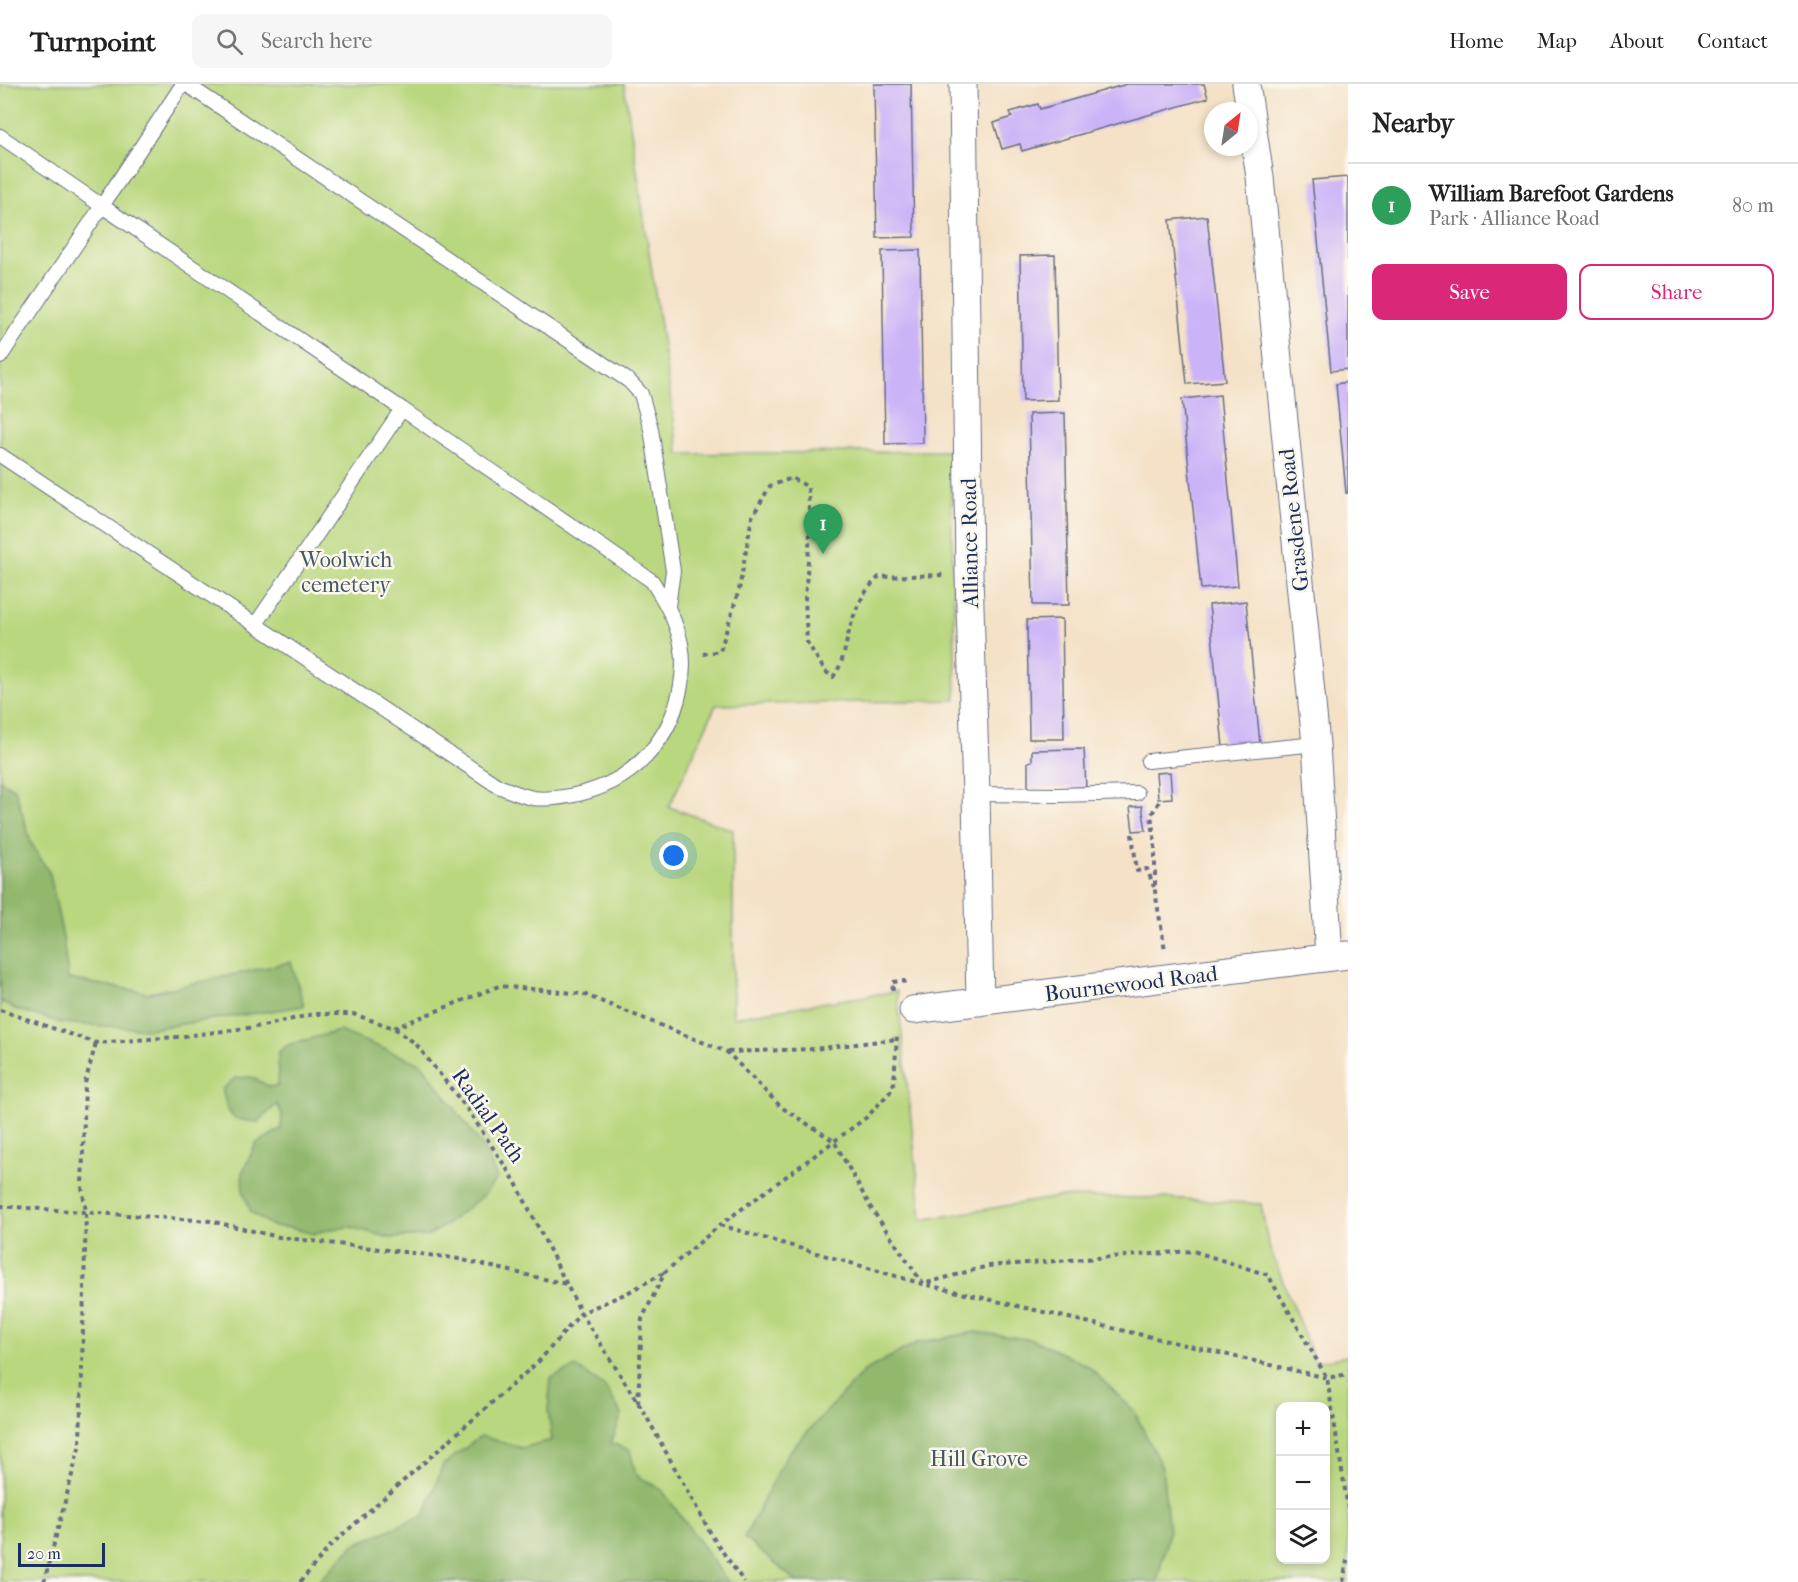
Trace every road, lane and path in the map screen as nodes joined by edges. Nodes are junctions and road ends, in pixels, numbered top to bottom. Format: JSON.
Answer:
{"nodes":[{"id":1,"x":185,"y":84,"type":"edge"},
{"id":2,"x":963,"y":84,"type":"edge"},
{"id":3,"x":1246,"y":84,"type":"edge"},
{"id":4,"x":0,"y":136,"type":"edge"},
{"id":5,"x":102,"y":206,"type":"junction"},
{"id":6,"x":0,"y":357,"type":"edge"},
{"id":7,"x":402,"y":409,"type":"junction"},
{"id":8,"x":0,"y":455,"type":"edge"},
{"id":9,"x":969,"y":575,"type":"junction"},
{"id":10,"x":668,"y":606,"type":"junction"},
{"id":11,"x":256,"y":624,"type":"junction"},
{"id":12,"x":699,"y":654,"type":"dead end"},
{"id":13,"x":1316,"y":744,"type":"junction"},
{"id":14,"x":1148,"y":761,"type":"dead end"},
{"id":15,"x":1137,"y":793,"type":"dead end"},
{"id":16,"x":976,"y":794,"type":"junction"},
{"id":17,"x":1159,"y":802,"type":"dead end"},
{"id":18,"x":1132,"y":834,"type":"dead end"},
{"id":19,"x":1155,"y":891,"type":"junction"},
{"id":20,"x":1339,"y":956,"type":"edge"},
{"id":21,"x":1170,"y":978,"type":"junction"},
{"id":22,"x":980,"y":1002,"type":"junction"},
{"id":23,"x":0,"y":1010,"type":"edge"},
{"id":24,"x":901,"y":1010,"type":"junction"},
{"id":25,"x":394,"y":1028,"type":"junction"},
{"id":26,"x":897,"y":1039,"type":"junction"},
{"id":27,"x":96,"y":1043,"type":"junction"},
{"id":28,"x":727,"y":1052,"type":"junction"},
{"id":29,"x":834,"y":1141,"type":"junction"},
{"id":30,"x":0,"y":1206,"type":"edge"},
{"id":31,"x":86,"y":1212,"type":"junction"},
{"id":32,"x":720,"y":1225,"type":"junction"},
{"id":33,"x":665,"y":1272,"type":"junction"},
{"id":34,"x":566,"y":1284,"type":"junction"},
{"id":35,"x":923,"y":1284,"type":"junction"},
{"id":36,"x":581,"y":1313,"type":"junction"},
{"id":37,"x":1348,"y":1374,"type":"edge"},
{"id":38,"x":1327,"y":1378,"type":"junction"},
{"id":39,"x":638,"y":1403,"type":"junction"},
{"id":40,"x":1348,"y":1508,"type":"edge"},
{"id":41,"x":1348,"y":1556,"type":"edge"},
{"id":42,"x":45,"y":1582,"type":"edge"},
{"id":43,"x":300,"y":1582,"type":"edge"},
{"id":44,"x":744,"y":1582,"type":"edge"},
{"id":45,"x":1343,"y":1582,"type":"edge"}],
"edges":[{"from":1,"to":5,"type":"lane"},
{"from":1,"to":10,"type":"lane"},
{"from":2,"to":9,"type":"street","name":"Alliance Road"},
{"from":3,"to":13,"type":"street","name":"Grasdene Road"},
{"from":4,"to":5,"type":"lane"},
{"from":5,"to":6,"type":"lane"},
{"from":5,"to":7,"type":"lane"},
{"from":7,"to":10,"type":"lane"},
{"from":7,"to":11,"type":"lane"},
{"from":8,"to":11,"type":"lane"},
{"from":9,"to":12,"type":"path"},
{"from":9,"to":16,"type":"street","name":"Alliance Road"},
{"from":10,"to":11,"type":"lane"},
{"from":13,"to":14,"type":"lane"},
{"from":13,"to":20,"type":"street","name":"Grasdene Road"},
{"from":15,"to":16,"type":"lane"},
{"from":16,"to":22,"type":"street","name":"Alliance Road"},
{"from":17,"to":19,"type":"path"},
{"from":18,"to":19,"type":"path"},
{"from":19,"to":21,"type":"path"},
{"from":20,"to":21,"type":"street","name":"Bournewood Road"},
{"from":21,"to":22,"type":"street","name":"Bournewood Road"},
{"from":22,"to":24,"type":"street","name":"Bournewood Road"},
{"from":23,"to":27,"type":"path","name":"Radial Path"},
{"from":24,"to":24,"type":"path"},
{"from":24,"to":26,"type":"path"},
{"from":25,"to":27,"type":"path","name":"Radial Path"},
{"from":25,"to":28,"type":"path"},
{"from":25,"to":34,"type":"path","name":"Radial Path"},
{"from":26,"to":28,"type":"path"},
{"from":26,"to":29,"type":"path"},
{"from":27,"to":31,"type":"path"},
{"from":28,"to":29,"type":"path"},
{"from":29,"to":32,"type":"path"},
{"from":29,"to":35,"type":"path"},
{"from":30,"to":31,"type":"path"},
{"from":31,"to":34,"type":"path"},
{"from":31,"to":42,"type":"path"},
{"from":32,"to":33,"type":"path"},
{"from":32,"to":35,"type":"path"},
{"from":33,"to":36,"type":"path"},
{"from":33,"to":39,"type":"path"},
{"from":34,"to":36,"type":"path","name":"Radial Path"},
{"from":35,"to":38,"type":"path"},
{"from":35,"to":38,"type":"path"},
{"from":36,"to":39,"type":"path","name":"Radial Path"},
{"from":36,"to":43,"type":"path"},
{"from":37,"to":38,"type":"path"},
{"from":38,"to":40,"type":"path"},
{"from":39,"to":44,"type":"path","name":"Radial Path"},
{"from":41,"to":45,"type":"path"}]}
